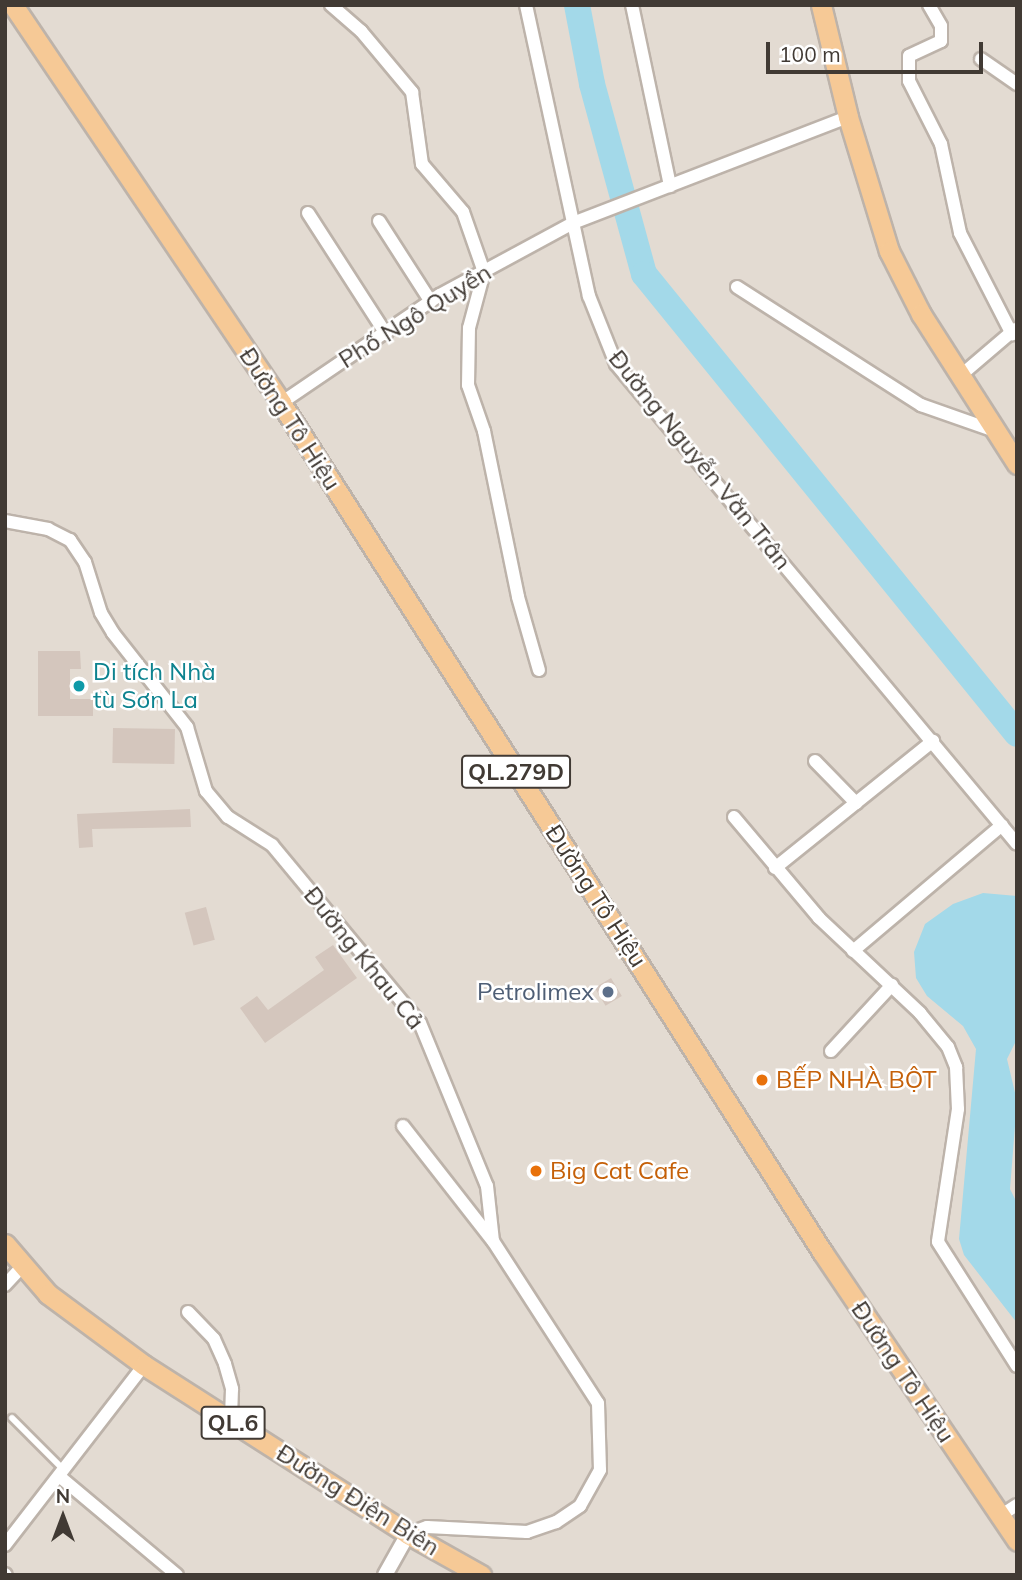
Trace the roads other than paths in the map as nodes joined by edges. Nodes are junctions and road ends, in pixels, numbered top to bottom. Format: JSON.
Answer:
{"nodes":[{"id":1,"x":13,"y":5,"type":"edge"},
{"id":2,"x":331,"y":5,"type":"edge"},
{"id":3,"x":526,"y":5,"type":"edge"},
{"id":4,"x":632,"y":5,"type":"edge"},
{"id":5,"x":821,"y":5,"type":"edge"},
{"id":6,"x":929,"y":5,"type":"edge"},
{"id":7,"x":981,"y":58,"type":"dead end"},
{"id":8,"x":1017,"y":84,"type":"edge"},
{"id":9,"x":848,"y":117,"type":"junction"},
{"id":10,"x":670,"y":186,"type":"junction"},
{"id":11,"x":309,"y":213,"type":"dead end"},
{"id":12,"x":379,"y":221,"type":"dead end"},
{"id":13,"x":573,"y":223,"type":"junction"},
{"id":14,"x":484,"y":272,"type":"junction"},
{"id":15,"x":737,"y":287,"type":"dead end"},
{"id":16,"x":431,"y":302,"type":"junction"},
{"id":17,"x":1014,"y":330,"type":"edge"},
{"id":18,"x":386,"y":334,"type":"junction"},
{"id":19,"x":960,"y":376,"type":"junction"},
{"id":20,"x":281,"y":403,"type":"junction"},
{"id":21,"x":995,"y":431,"type":"junction"},
{"id":22,"x":1017,"y":464,"type":"edge"},
{"id":23,"x":5,"y":521,"type":"edge"},
{"id":24,"x":539,"y":670,"type":"dead end"},
{"id":25,"x":933,"y":741,"type":"junction"},
{"id":26,"x":815,"y":761,"type":"dead end"},
{"id":27,"x":856,"y":803,"type":"junction"},
{"id":28,"x":734,"y":817,"type":"dead end"},
{"id":29,"x":1002,"y":825,"type":"junction"},
{"id":30,"x":1017,"y":844,"type":"edge"},
{"id":31,"x":775,"y":867,"type":"junction"},
{"id":32,"x":853,"y":951,"type":"junction"},
{"id":33,"x":892,"y":985,"type":"junction"},
{"id":34,"x":831,"y":1051,"type":"dead end"},
{"id":35,"x":403,"y":1126,"type":"dead end"},
{"id":36,"x":493,"y":1241,"type":"junction"},
{"id":37,"x":5,"y":1244,"type":"edge"},
{"id":38,"x":22,"y":1267,"type":"junction"},
{"id":39,"x":5,"y":1285,"type":"edge"},
{"id":40,"x":188,"y":1312,"type":"dead end"},
{"id":41,"x":144,"y":1365,"type":"junction"},
{"id":42,"x":1017,"y":1366,"type":"edge"},
{"id":43,"x":12,"y":1418,"type":"dead end"},
{"id":44,"x":231,"y":1421,"type":"junction"},
{"id":45,"x":61,"y":1472,"type":"junction"},
{"id":46,"x":1017,"y":1505,"type":"edge"},
{"id":47,"x":1000,"y":1516,"type":"junction"},
{"id":48,"x":408,"y":1534,"type":"junction"},
{"id":49,"x":1017,"y":1541,"type":"edge"},
{"id":50,"x":5,"y":1545,"type":"edge"},
{"id":51,"x":177,"y":1575,"type":"edge"},
{"id":52,"x":385,"y":1575,"type":"edge"},
{"id":53,"x":481,"y":1575,"type":"edge"}],
"edges":[{"from":1,"to":20,"type":"main road","name":"Đường Tô Hiệu","number":"QL.279D"},
{"from":2,"to":14,"type":"street"},
{"from":3,"to":13,"type":"street","name":"Đường Nguyễn Văn Trân"},
{"from":4,"to":10,"type":"street"},
{"from":5,"to":9,"type":"main road"},
{"from":6,"to":17,"type":"street"},
{"from":7,"to":8,"type":"street"},
{"from":9,"to":10,"type":"street"},
{"from":9,"to":19,"type":"main road"},
{"from":10,"to":13,"type":"street","name":"Phố Ngô Quyền"},
{"from":11,"to":18,"type":"street"},
{"from":12,"to":16,"type":"street"},
{"from":13,"to":14,"type":"street","name":"Phố Ngô Quyền"},
{"from":13,"to":25,"type":"street","name":"Đường Nguyễn Văn Trân"},
{"from":14,"to":16,"type":"street","name":"Phố Ngô Quyền"},
{"from":14,"to":24,"type":"street"},
{"from":15,"to":21,"type":"street"},
{"from":16,"to":18,"type":"street","name":"Phố Ngô Quyền"},
{"from":17,"to":19,"type":"street"},
{"from":18,"to":20,"type":"street","name":"Phố Ngô Quyền"},
{"from":19,"to":21,"type":"main road"},
{"from":20,"to":47,"type":"main road","name":"Đường Tô Hiệu","number":"QL.279D"},
{"from":21,"to":22,"type":"main road"},
{"from":23,"to":36,"type":"street","name":"Đường Khau Cả"},
{"from":25,"to":27,"type":"street"},
{"from":25,"to":29,"type":"street","name":"Đường Nguyễn Văn Trân"},
{"from":26,"to":27,"type":"street"},
{"from":27,"to":31,"type":"street"},
{"from":28,"to":31,"type":"street"},
{"from":29,"to":30,"type":"street","name":"Đường Nguyễn Văn Trân"},
{"from":29,"to":32,"type":"street"},
{"from":31,"to":32,"type":"street"},
{"from":32,"to":33,"type":"street"},
{"from":33,"to":34,"type":"street"},
{"from":33,"to":42,"type":"street"},
{"from":35,"to":36,"type":"street"},
{"from":36,"to":48,"type":"street","name":"Đường Khau Cả"},
{"from":37,"to":38,"type":"main road","name":"Đường Điện Biên","number":"QL.6"},
{"from":38,"to":39,"type":"street"},
{"from":38,"to":41,"type":"main road","name":"Đường Điện Biên","number":"QL.6"},
{"from":40,"to":44,"type":"street"},
{"from":41,"to":44,"type":"main road","name":"Đường Điện Biên","number":"QL.6"},
{"from":41,"to":45,"type":"street"},
{"from":43,"to":45,"type":"lane"},
{"from":44,"to":48,"type":"main road","name":"Đường Điện Biên","number":"QL.6"},
{"from":45,"to":50,"type":"street"},
{"from":45,"to":51,"type":"street"},
{"from":46,"to":47,"type":"street"},
{"from":47,"to":49,"type":"main road","name":"Đường Tô Hiệu","number":"QL.279D"},
{"from":48,"to":52,"type":"street"},
{"from":48,"to":53,"type":"main road","name":"Đường Điện Biên","number":"QL.6"}]}
